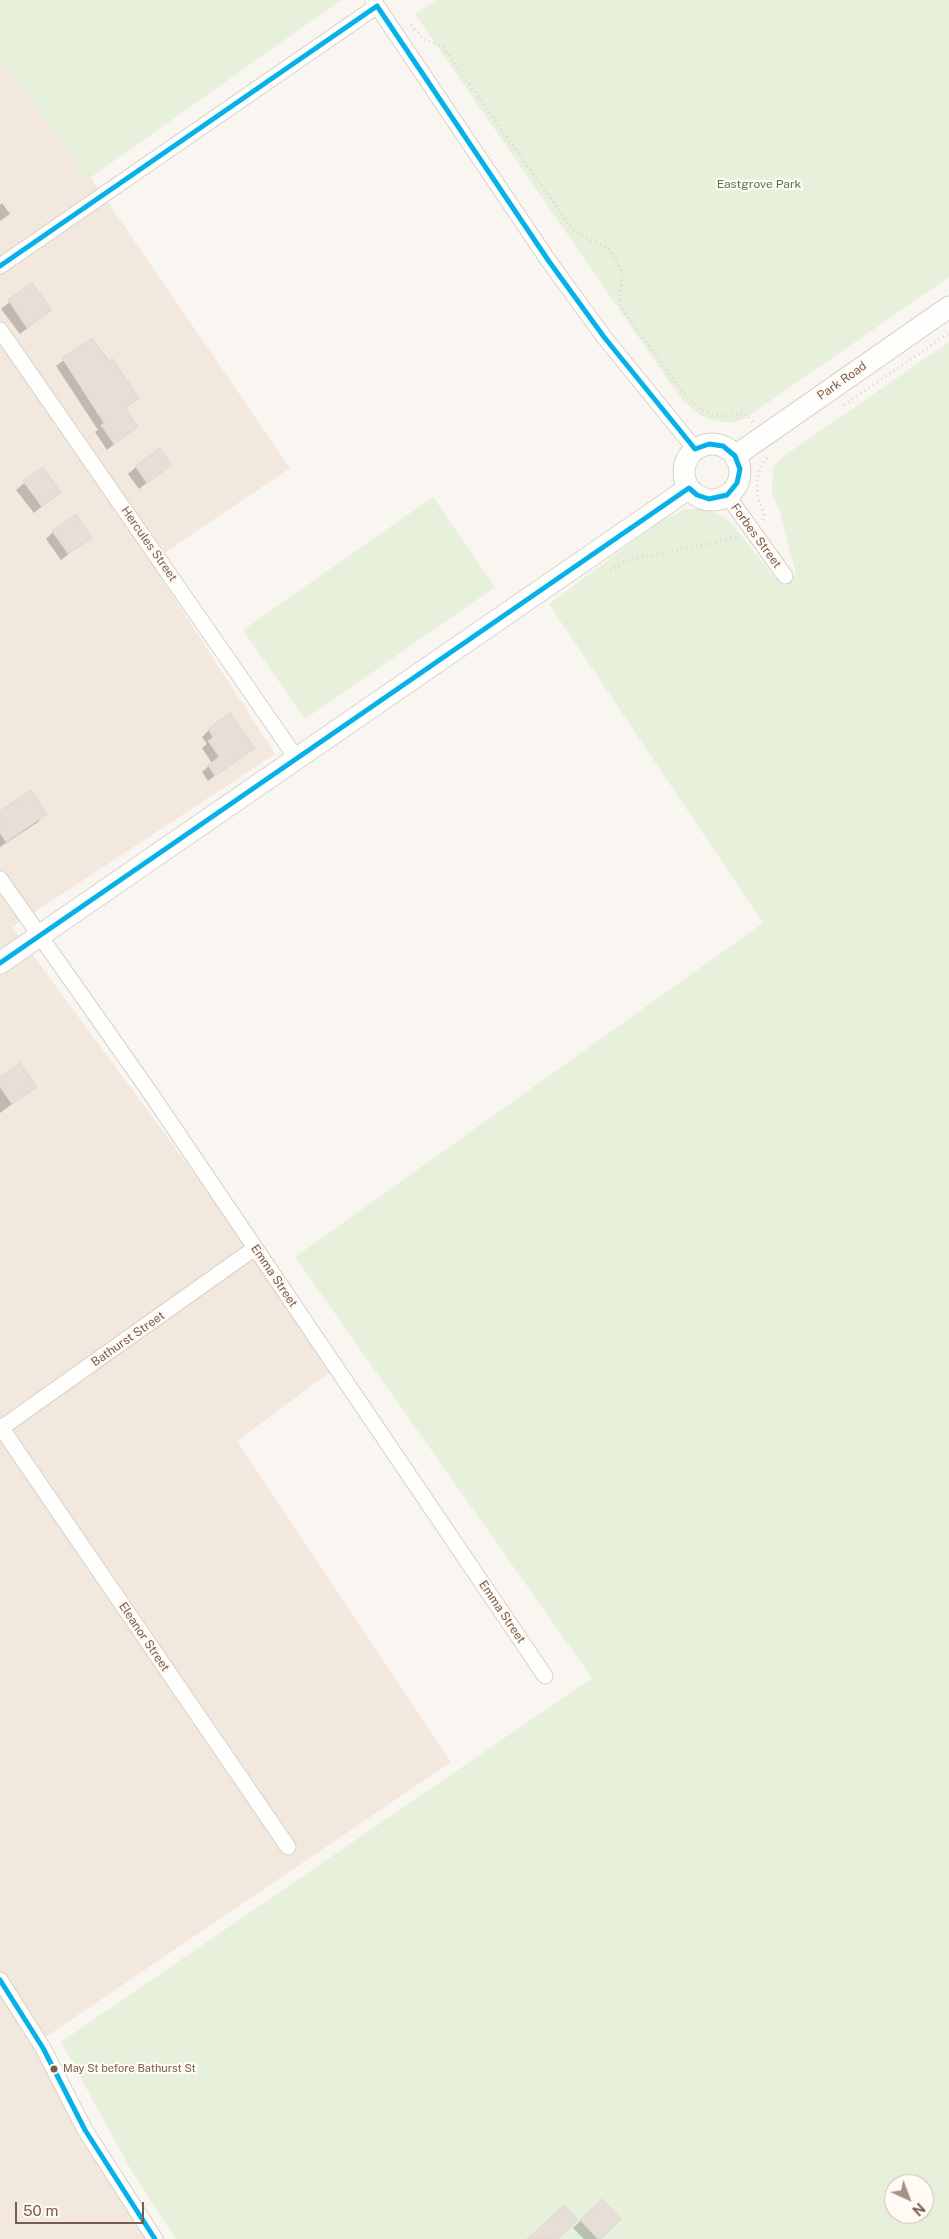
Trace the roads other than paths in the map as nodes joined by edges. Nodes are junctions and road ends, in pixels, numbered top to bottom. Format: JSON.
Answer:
{"nodes":[{"id":1,"x":375,"y":3,"type":"edge"},
{"id":2,"x":0,"y":266,"type":"edge"},
{"id":3,"x":949,"y":307,"type":"edge"},
{"id":4,"x":0,"y":330,"type":"edge"},
{"id":5,"x":695,"y":449,"type":"junction"},
{"id":6,"x":735,"y":456,"type":"junction"},
{"id":7,"x":689,"y":488,"type":"junction"},
{"id":8,"x":727,"y":495,"type":"junction"},
{"id":9,"x":785,"y":576,"type":"dead end"},
{"id":10,"x":297,"y":759,"type":"junction"},
{"id":11,"x":0,"y":879,"type":"edge"},
{"id":12,"x":39,"y":936,"type":"junction"},
{"id":13,"x":0,"y":963,"type":"edge"},
{"id":14,"x":255,"y":1248,"type":"junction"},
{"id":15,"x":0,"y":1428,"type":"edge"},
{"id":16,"x":545,"y":1676,"type":"dead end"},
{"id":17,"x":288,"y":1847,"type":"dead end"},
{"id":18,"x":0,"y":1980,"type":"edge"},
{"id":19,"x":155,"y":2239,"type":"edge"}],
"edges":[{"from":1,"to":2,"type":"street"},
{"from":1,"to":5,"type":"street"},
{"from":3,"to":6,"type":"street","name":"Park Road"},
{"from":4,"to":10,"type":"street","name":"Hercules Street"},
{"from":5,"to":6,"type":"street"},
{"from":5,"to":7,"type":"street"},
{"from":6,"to":8,"type":"street"},
{"from":7,"to":8,"type":"street"},
{"from":7,"to":10,"type":"street"},
{"from":8,"to":9,"type":"street","name":"Forbes Street"},
{"from":10,"to":12,"type":"street"},
{"from":11,"to":12,"type":"street","name":"Emma Street"},
{"from":12,"to":13,"type":"street"},
{"from":12,"to":14,"type":"street","name":"Emma Street"},
{"from":14,"to":15,"type":"street","name":"Bathurst Street"},
{"from":14,"to":16,"type":"street","name":"Emma Street"},
{"from":15,"to":17,"type":"street","name":"Eleanor Street"},
{"from":18,"to":19,"type":"street"}]}
